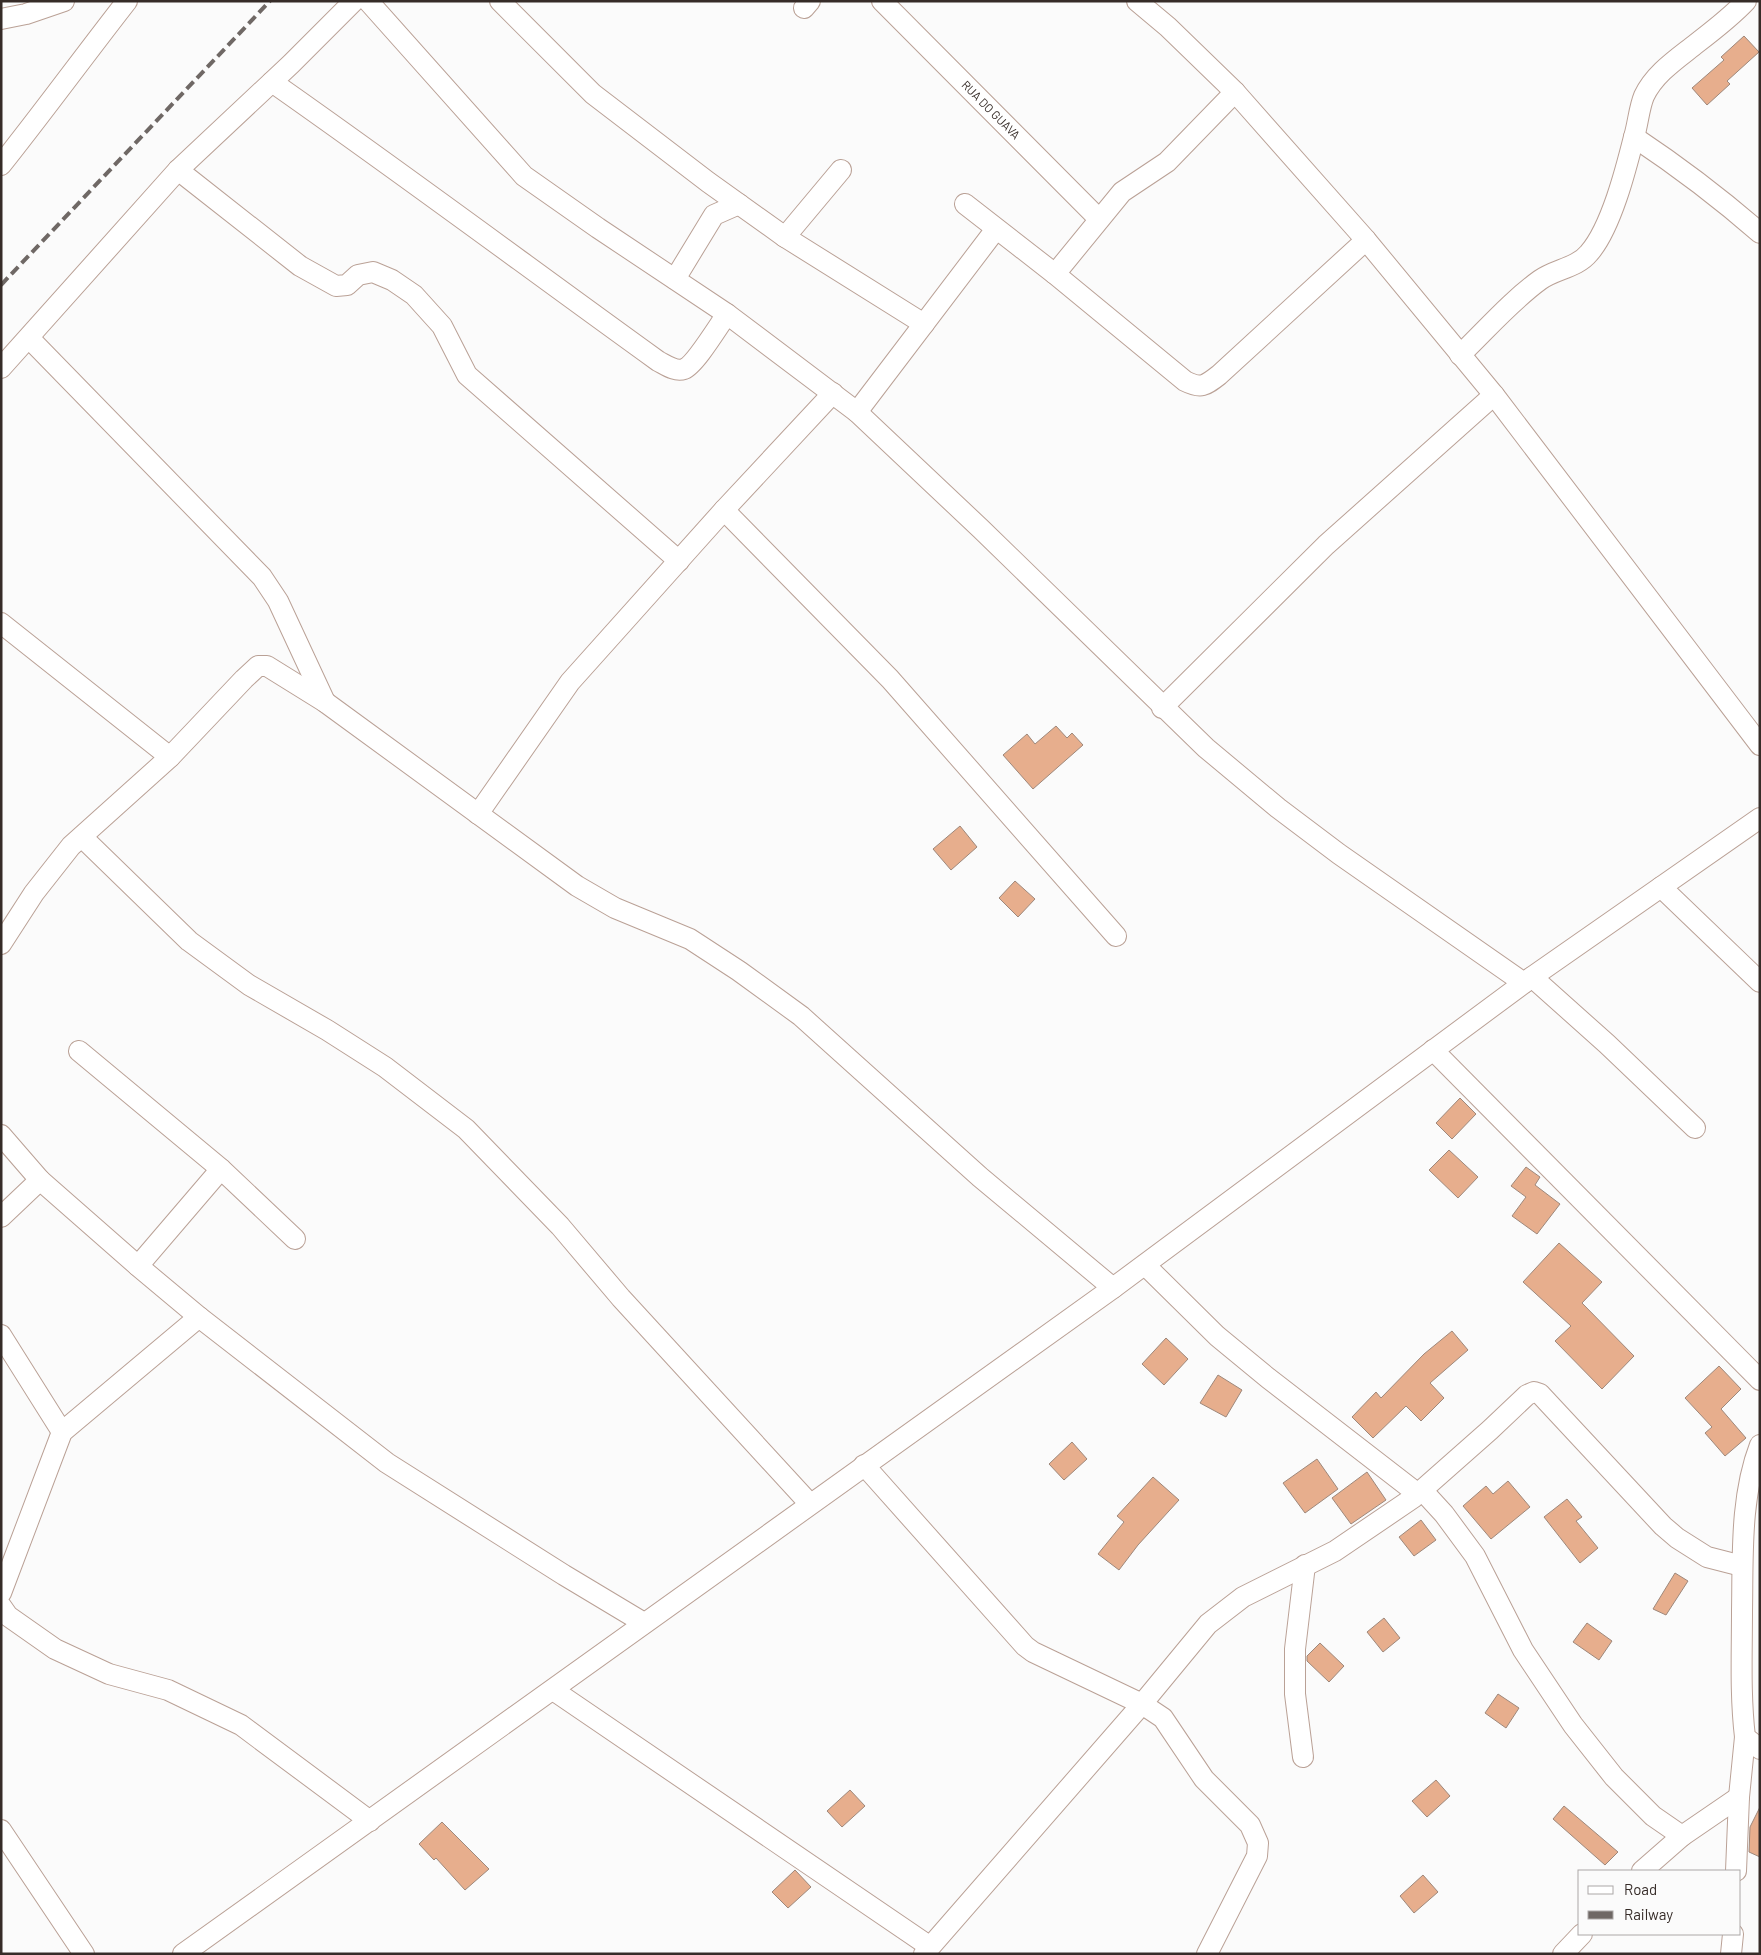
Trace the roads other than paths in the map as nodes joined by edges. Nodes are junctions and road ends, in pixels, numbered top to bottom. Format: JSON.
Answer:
{"nodes":[{"id":1,"x":64,"y":1,"type":"edge"},
{"id":2,"x":127,"y":1,"type":"edge"},
{"id":3,"x":354,"y":1,"type":"edge"},
{"id":4,"x":368,"y":1,"type":"edge"},
{"id":5,"x":500,"y":1,"type":"edge"},
{"id":6,"x":882,"y":1,"type":"edge"},
{"id":7,"x":1137,"y":1,"type":"edge"},
{"id":8,"x":1746,"y":1,"type":"edge"},
{"id":9,"x":1,"y":19,"type":"edge"},
{"id":10,"x":272,"y":82,"type":"junction"},
{"id":11,"x":1235,"y":92,"type":"junction"},
{"id":12,"x":1634,"y":137,"type":"junction"},
{"id":13,"x":1,"y":165,"type":"edge"},
{"id":14,"x":178,"y":170,"type":"junction"},
{"id":15,"x":841,"y":170,"type":"dead end"},
{"id":16,"x":708,"y":182,"type":"junction"},
{"id":17,"x":739,"y":204,"type":"junction"},
{"id":18,"x":965,"y":204,"type":"dead end"},
{"id":19,"x":714,"y":215,"type":"junction"},
{"id":20,"x":1099,"y":218,"type":"junction"},
{"id":21,"x":996,"y":229,"type":"junction"},
{"id":22,"x":1760,"y":233,"type":"edge"},
{"id":23,"x":785,"y":237,"type":"junction"},
{"id":24,"x":1366,"y":240,"type":"junction"},
{"id":25,"x":1056,"y":274,"type":"junction"},
{"id":26,"x":674,"y":279,"type":"junction"},
{"id":27,"x":727,"y":314,"type":"junction"},
{"id":28,"x":924,"y":324,"type":"junction"},
{"id":29,"x":29,"y":338,"type":"junction"},
{"id":30,"x":1460,"y":356,"type":"junction"},
{"id":31,"x":1,"y":368,"type":"edge"},
{"id":32,"x":833,"y":393,"type":"junction"},
{"id":33,"x":1494,"y":395,"type":"junction"},
{"id":34,"x":857,"y":412,"type":"junction"},
{"id":35,"x":724,"y":510,"type":"junction"},
{"id":36,"x":679,"y":561,"type":"junction"},
{"id":37,"x":1,"y":623,"type":"edge"},
{"id":38,"x":325,"y":702,"type":"junction"},
{"id":39,"x":1162,"y":708,"type":"junction"},
{"id":40,"x":1760,"y":745,"type":"edge"},
{"id":41,"x":170,"y":757,"type":"junction"},
{"id":42,"x":478,"y":814,"type":"junction"},
{"id":43,"x":1760,"y":818,"type":"edge"},
{"id":44,"x":82,"y":837,"type":"junction"},
{"id":45,"x":1660,"y":887,"type":"junction"},
{"id":46,"x":1116,"y":936,"type":"dead end"},
{"id":47,"x":1,"y":944,"type":"edge"},
{"id":48,"x":1528,"y":980,"type":"junction"},
{"id":49,"x":1760,"y":982,"type":"edge"},
{"id":50,"x":1433,"y":1050,"type":"junction"},
{"id":51,"x":79,"y":1052,"type":"dead end"},
{"id":52,"x":1695,"y":1128,"type":"dead end"},
{"id":53,"x":1,"y":1135,"type":"edge"},
{"id":54,"x":221,"y":1169,"type":"junction"},
{"id":55,"x":40,"y":1180,"type":"junction"},
{"id":56,"x":1,"y":1217,"type":"edge"},
{"id":57,"x":295,"y":1239,"type":"dead end"},
{"id":58,"x":1144,"y":1265,"type":"junction"},
{"id":59,"x":138,"y":1266,"type":"junction"},
{"id":60,"x":1114,"y":1288,"type":"junction"},
{"id":61,"x":199,"y":1317,"type":"junction"},
{"id":62,"x":1,"y":1335,"type":"edge"},
{"id":63,"x":1760,"y":1380,"type":"edge"},
{"id":64,"x":62,"y":1432,"type":"junction"},
{"id":65,"x":1760,"y":1445,"type":"edge"},
{"id":66,"x":864,"y":1465,"type":"junction"},
{"id":67,"x":1420,"y":1492,"type":"junction"},
{"id":68,"x":810,"y":1504,"type":"junction"},
{"id":69,"x":1305,"y":1565,"type":"junction"},
{"id":70,"x":1742,"y":1566,"type":"junction"},
{"id":71,"x":1,"y":1593,"type":"edge"},
{"id":72,"x":1,"y":1606,"type":"edge"},
{"id":73,"x":644,"y":1623,"type":"junction"},
{"id":74,"x":553,"y":1690,"type":"junction"},
{"id":75,"x":1142,"y":1704,"type":"junction"},
{"id":76,"x":1752,"y":1743,"type":"edge"},
{"id":77,"x":1303,"y":1757,"type":"dead end"},
{"id":78,"x":1739,"y":1797,"type":"junction"},
{"id":79,"x":370,"y":1821,"type":"junction"},
{"id":80,"x":1,"y":1830,"type":"edge"},
{"id":81,"x":1682,"y":1836,"type":"junction"},
{"id":82,"x":1643,"y":1870,"type":"edge"},
{"id":83,"x":1736,"y":1870,"type":"edge"},
{"id":84,"x":1581,"y":1935,"type":"edge"},
{"id":85,"x":1733,"y":1935,"type":"edge"},
{"id":86,"x":926,"y":1950,"type":"edge"},
{"id":87,"x":84,"y":1954,"type":"edge"},
{"id":88,"x":183,"y":1954,"type":"edge"},
{"id":89,"x":1207,"y":1954,"type":"edge"},
{"id":90,"x":1563,"y":1954,"type":"edge"},
{"id":91,"x":1731,"y":1954,"type":"edge"}],
"edges":[{"from":1,"to":9,"type":"street"},
{"from":2,"to":13,"type":"street"},
{"from":3,"to":10,"type":"street"},
{"from":4,"to":26,"type":"street"},
{"from":5,"to":16,"type":"street"},
{"from":6,"to":20,"type":"street","name":"RUA DO GUAVA"},
{"from":7,"to":11,"type":"street"},
{"from":8,"to":12,"type":"street"},
{"from":10,"to":14,"type":"street"},
{"from":10,"to":27,"type":"street"},
{"from":11,"to":20,"type":"street"},
{"from":11,"to":24,"type":"street"},
{"from":12,"to":22,"type":"street"},
{"from":12,"to":30,"type":"street"},
{"from":14,"to":29,"type":"street"},
{"from":14,"to":36,"type":"street"},
{"from":15,"to":23,"type":"street"},
{"from":16,"to":17,"type":"street"},
{"from":16,"to":19,"type":"street"},
{"from":17,"to":19,"type":"street"},
{"from":17,"to":23,"type":"street"},
{"from":18,"to":21,"type":"street"},
{"from":19,"to":26,"type":"street"},
{"from":20,"to":25,"type":"street"},
{"from":21,"to":25,"type":"street"},
{"from":21,"to":28,"type":"street"},
{"from":23,"to":28,"type":"street"},
{"from":24,"to":25,"type":"street"},
{"from":24,"to":30,"type":"street"},
{"from":26,"to":27,"type":"street"},
{"from":27,"to":32,"type":"street"},
{"from":28,"to":34,"type":"street"},
{"from":29,"to":31,"type":"street"},
{"from":29,"to":38,"type":"street"},
{"from":30,"to":33,"type":"street"},
{"from":32,"to":34,"type":"street"},
{"from":32,"to":35,"type":"street"},
{"from":33,"to":39,"type":"street"},
{"from":33,"to":40,"type":"street"},
{"from":34,"to":39,"type":"street"},
{"from":35,"to":36,"type":"street"},
{"from":35,"to":46,"type":"street"},
{"from":36,"to":42,"type":"street"},
{"from":37,"to":41,"type":"street"},
{"from":38,"to":41,"type":"street"},
{"from":38,"to":42,"type":"street"},
{"from":39,"to":48,"type":"street"},
{"from":41,"to":44,"type":"street"},
{"from":42,"to":60,"type":"street"},
{"from":43,"to":45,"type":"street"},
{"from":44,"to":47,"type":"street"},
{"from":44,"to":68,"type":"street"},
{"from":45,"to":48,"type":"street"},
{"from":45,"to":49,"type":"street"},
{"from":48,"to":50,"type":"street"},
{"from":48,"to":52,"type":"street"},
{"from":50,"to":58,"type":"street"},
{"from":50,"to":63,"type":"street"},
{"from":51,"to":54,"type":"street"},
{"from":53,"to":55,"type":"street"},
{"from":54,"to":57,"type":"street"},
{"from":54,"to":59,"type":"street"},
{"from":55,"to":56,"type":"street"},
{"from":55,"to":59,"type":"street"},
{"from":58,"to":60,"type":"street"},
{"from":58,"to":67,"type":"street"},
{"from":59,"to":61,"type":"street"},
{"from":60,"to":66,"type":"street"},
{"from":61,"to":64,"type":"street"},
{"from":61,"to":73,"type":"street"},
{"from":62,"to":64,"type":"street"},
{"from":64,"to":71,"type":"street"},
{"from":65,"to":70,"type":"street"},
{"from":66,"to":68,"type":"street"},
{"from":66,"to":75,"type":"street"},
{"from":67,"to":69,"type":"street"},
{"from":67,"to":70,"type":"street"},
{"from":67,"to":81,"type":"street"},
{"from":68,"to":73,"type":"street"},
{"from":69,"to":75,"type":"street"},
{"from":69,"to":77,"type":"street"},
{"from":70,"to":76,"type":"street"},
{"from":72,"to":79,"type":"street"},
{"from":73,"to":74,"type":"street"},
{"from":74,"to":79,"type":"street"},
{"from":74,"to":86,"type":"street"},
{"from":75,"to":86,"type":"street"},
{"from":75,"to":89,"type":"street"},
{"from":76,"to":78,"type":"street"},
{"from":78,"to":81,"type":"street"},
{"from":78,"to":83,"type":"street"},
{"from":79,"to":88,"type":"street"},
{"from":80,"to":87,"type":"street"},
{"from":81,"to":82,"type":"street"},
{"from":84,"to":90,"type":"street"},
{"from":85,"to":91,"type":"street"}]}
